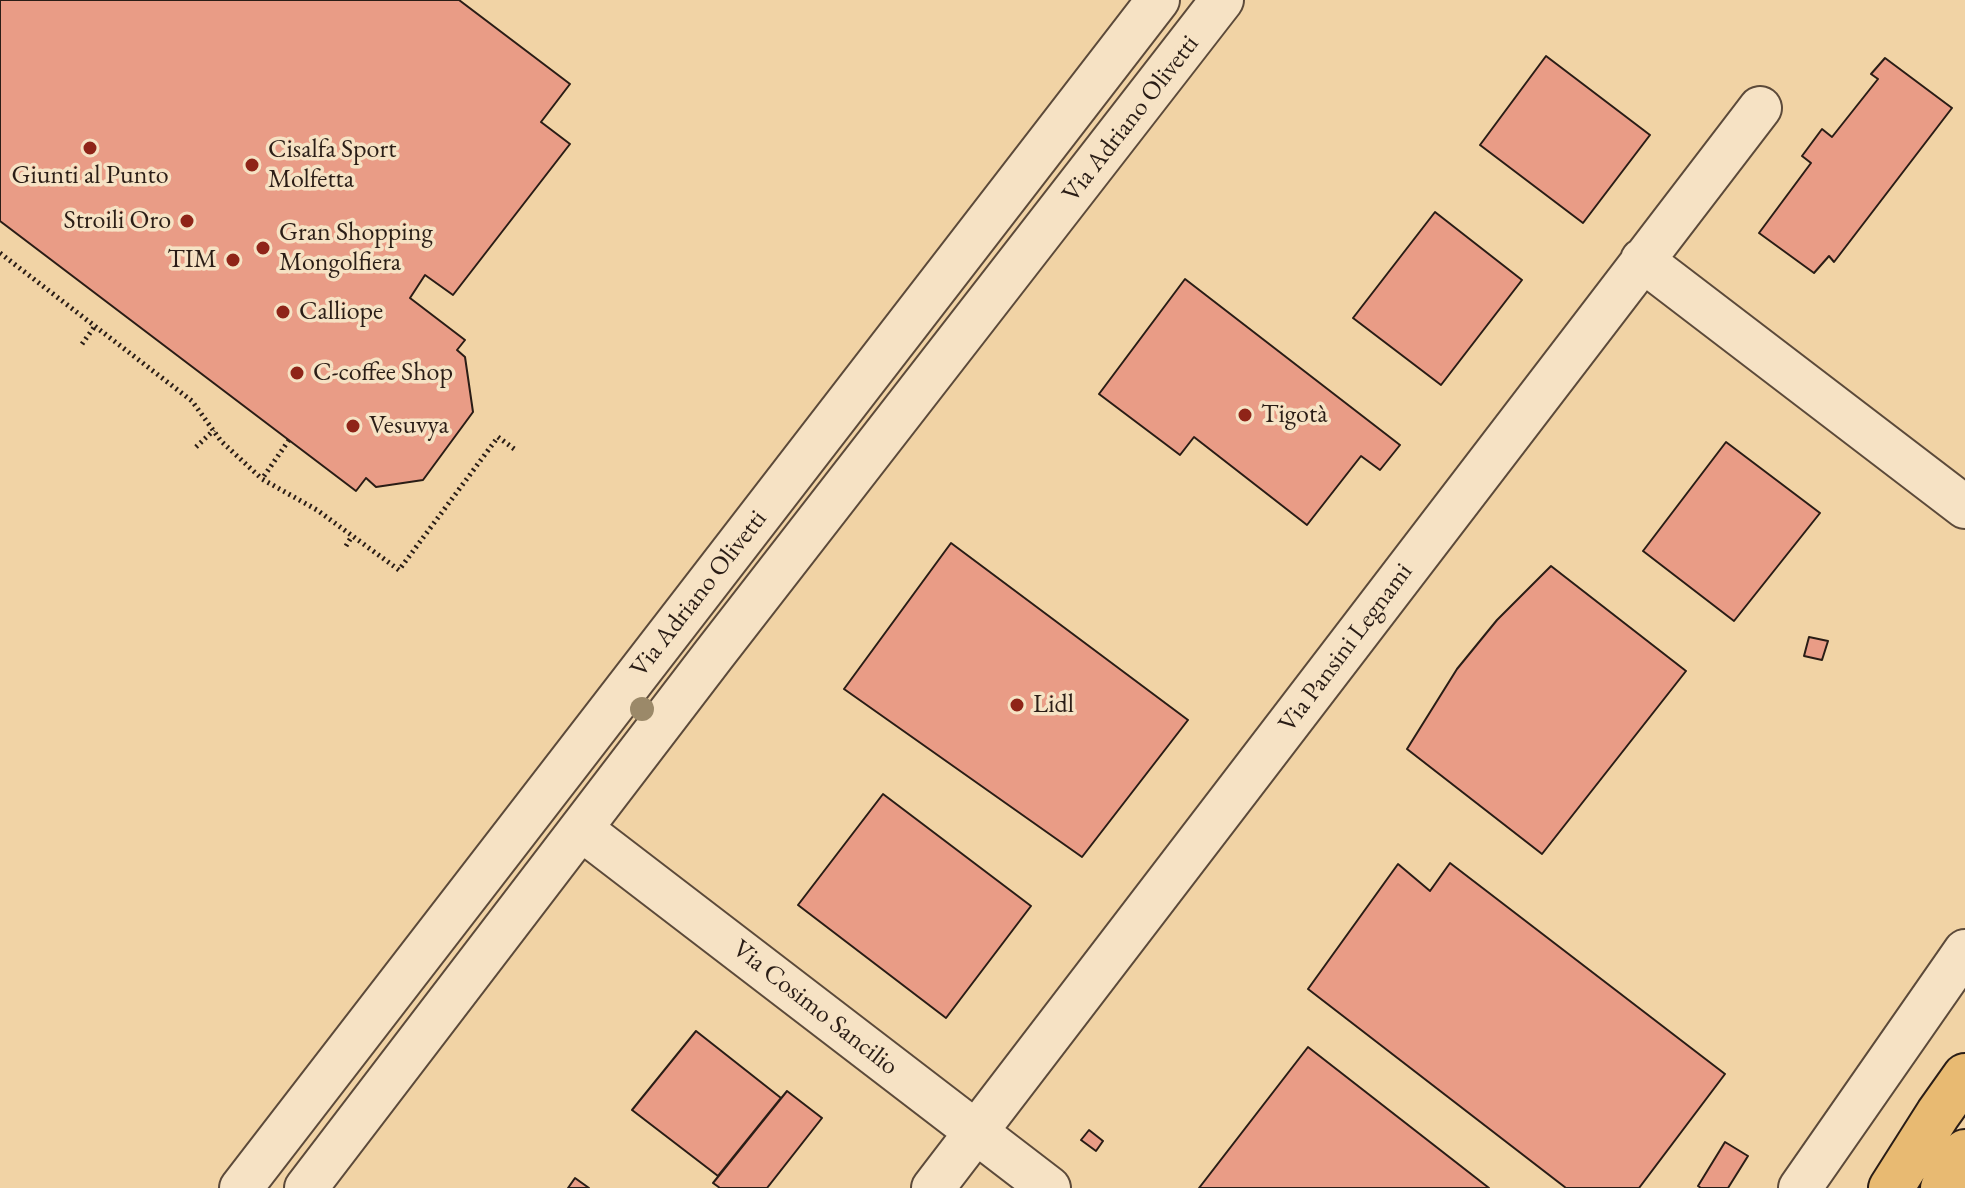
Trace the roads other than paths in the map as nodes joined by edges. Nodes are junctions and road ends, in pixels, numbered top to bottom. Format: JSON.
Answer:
{"nodes":[{"id":1,"x":1158,"y":0,"type":"edge"},
{"id":2,"x":1222,"y":0,"type":"edge"},
{"id":3,"x":1760,"y":108,"type":"dead end"},
{"id":4,"x":1642,"y":260,"type":"junction"},
{"id":5,"x":1965,"y":507,"type":"edge"},
{"id":6,"x":581,"y":829,"type":"junction"},
{"id":7,"x":1965,"y":951,"type":"edge"},
{"id":8,"x":1965,"y":1076,"type":"edge"},
{"id":9,"x":976,"y":1132,"type":"junction"},
{"id":10,"x":1965,"y":1152,"type":"edge"},
{"id":11,"x":241,"y":1188,"type":"edge"},
{"id":12,"x":306,"y":1188,"type":"edge"},
{"id":13,"x":933,"y":1188,"type":"edge"},
{"id":14,"x":1049,"y":1188,"type":"edge"},
{"id":15,"x":1800,"y":1188,"type":"edge"},
{"id":16,"x":1891,"y":1188,"type":"edge"},
{"id":17,"x":1943,"y":1188,"type":"edge"}],
"edges":[{"from":1,"to":11,"type":"street","name":"Via Adriano Olivetti"},
{"from":2,"to":6,"type":"street","name":"Via Adriano Olivetti"},
{"from":3,"to":4,"type":"street","name":"Via Pansini Legnami"},
{"from":4,"to":5,"type":"street"},
{"from":4,"to":9,"type":"street","name":"Via Pansini Legnami"},
{"from":6,"to":9,"type":"street","name":"Via Cosimo Sancilio"},
{"from":6,"to":12,"type":"street","name":"Via Adriano Olivetti"},
{"from":7,"to":15,"type":"street"},
{"from":8,"to":16,"type":"highway"},
{"from":9,"to":13,"type":"street","name":"Via Pansini Legnami"},
{"from":9,"to":14,"type":"street","name":"Via Cosimo Sancilio"},
{"from":10,"to":17,"type":"highway"}]}
